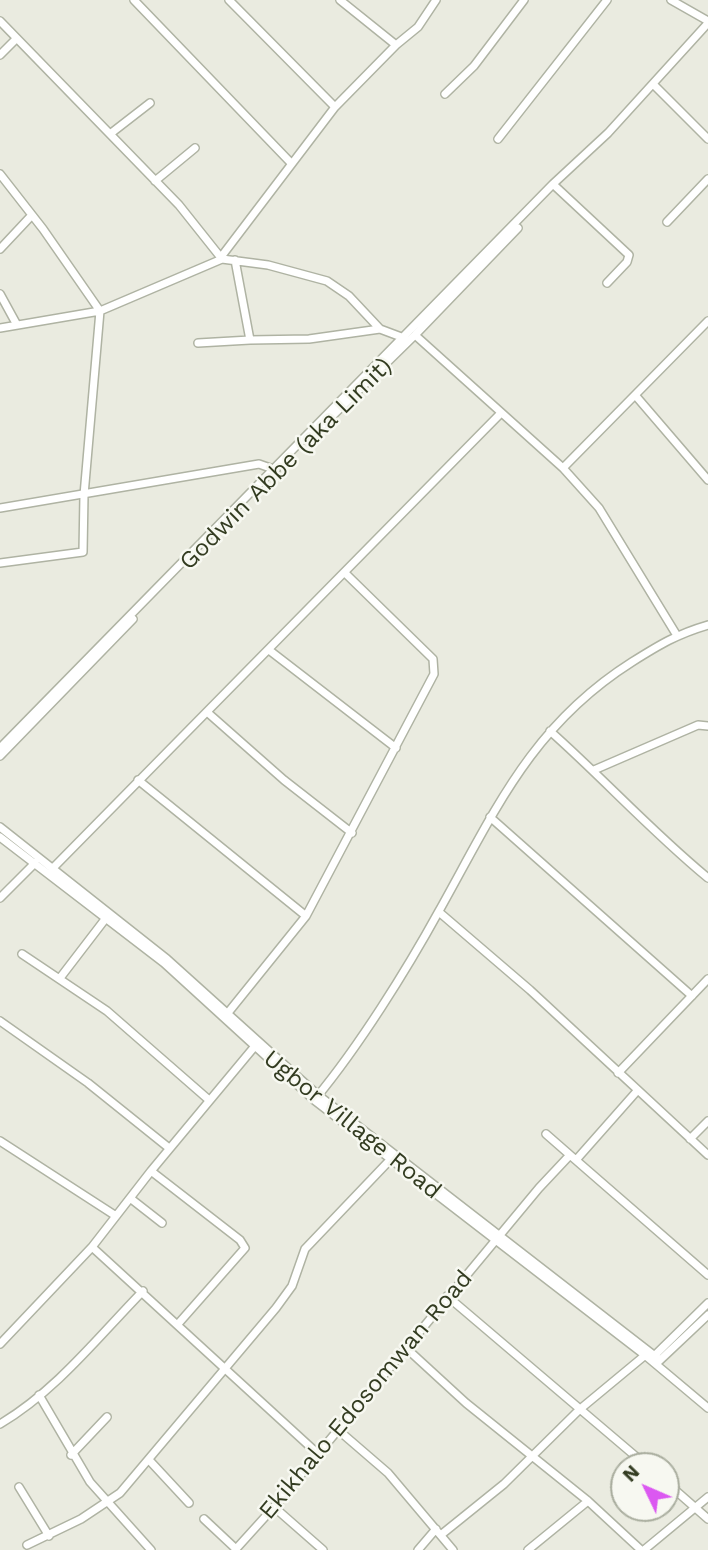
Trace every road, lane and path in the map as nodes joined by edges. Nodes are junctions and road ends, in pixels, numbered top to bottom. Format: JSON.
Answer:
{"nodes":[{"id":1,"x":134,"y":0,"type":"edge"},
{"id":2,"x":229,"y":0,"type":"edge"},
{"id":3,"x":340,"y":0,"type":"edge"},
{"id":4,"x":436,"y":0,"type":"edge"},
{"id":5,"x":524,"y":0,"type":"edge"},
{"id":6,"x":607,"y":0,"type":"edge"},
{"id":7,"x":671,"y":0,"type":"edge"},
{"id":8,"x":0,"y":21,"type":"edge"},
{"id":9,"x":708,"y":22,"type":"edge"},
{"id":10,"x":16,"y":39,"type":"junction"},
{"id":11,"x":396,"y":45,"type":"junction"},
{"id":12,"x":0,"y":55,"type":"edge"},
{"id":13,"x":653,"y":85,"type":"junction"},
{"id":14,"x":445,"y":94,"type":"dead end"},
{"id":15,"x":150,"y":103,"type":"dead end"},
{"id":16,"x":335,"y":107,"type":"junction"},
{"id":17,"x":110,"y":134,"type":"junction"},
{"id":18,"x":498,"y":139,"type":"dead end"},
{"id":19,"x":708,"y":139,"type":"edge"},
{"id":20,"x":195,"y":148,"type":"dead end"},
{"id":21,"x":291,"y":163,"type":"junction"},
{"id":22,"x":569,"y":170,"type":"junction"},
{"id":23,"x":0,"y":174,"type":"edge"},
{"id":24,"x":708,"y":179,"type":"edge"},
{"id":25,"x":155,"y":181,"type":"junction"},
{"id":26,"x":556,"y":187,"type":"junction"},
{"id":27,"x":32,"y":215,"type":"junction"},
{"id":28,"x":667,"y":222,"type":"dead end"},
{"id":29,"x":0,"y":249,"type":"edge"},
{"id":30,"x":222,"y":258,"type":"junction"},
{"id":31,"x":234,"y":260,"type":"junction"},
{"id":32,"x":607,"y":283,"type":"dead end"},
{"id":33,"x":0,"y":294,"type":"edge"},
{"id":34,"x":100,"y":311,"type":"junction"},
{"id":35,"x":708,"y":321,"type":"edge"},
{"id":36,"x":17,"y":326,"type":"junction"},
{"id":37,"x":0,"y":328,"type":"edge"},
{"id":38,"x":380,"y":328,"type":"junction"},
{"id":39,"x":701,"y":328,"type":"junction"},
{"id":40,"x":708,"y":335,"type":"edge"},
{"id":41,"x":409,"y":338,"type":"junction"},
{"id":42,"x":250,"y":340,"type":"junction"},
{"id":43,"x":198,"y":343,"type":"dead end"},
{"id":44,"x":635,"y":396,"type":"junction"},
{"id":45,"x":501,"y":413,"type":"junction"},
{"id":46,"x":563,"y":468,"type":"junction"},
{"id":47,"x":275,"y":469,"type":"junction"},
{"id":48,"x":708,"y":480,"type":"edge"},
{"id":49,"x":84,"y":495,"type":"junction"},
{"id":50,"x":0,"y":508,"type":"edge"},
{"id":51,"x":0,"y":564,"type":"edge"},
{"id":52,"x":345,"y":573,"type":"junction"},
{"id":53,"x":708,"y":625,"type":"edge"},
{"id":54,"x":676,"y":634,"type":"junction"},
{"id":55,"x":269,"y":650,"type":"junction"},
{"id":56,"x":207,"y":712,"type":"junction"},
{"id":57,"x":708,"y":726,"type":"edge"},
{"id":58,"x":550,"y":731,"type":"junction"},
{"id":59,"x":0,"y":748,"type":"edge"},
{"id":60,"x":396,"y":748,"type":"junction"},
{"id":61,"x":0,"y":756,"type":"edge"},
{"id":62,"x":594,"y":770,"type":"junction"},
{"id":63,"x":138,"y":780,"type":"junction"},
{"id":64,"x":490,"y":817,"type":"junction"},
{"id":65,"x":0,"y":827,"type":"edge"},
{"id":66,"x":352,"y":833,"type":"junction"},
{"id":67,"x":0,"y":837,"type":"edge"},
{"id":68,"x":34,"y":863,"type":"junction"},
{"id":69,"x":51,"y":870,"type":"junction"},
{"id":70,"x":708,"y":878,"type":"edge"},
{"id":71,"x":0,"y":898,"type":"edge"},
{"id":72,"x":439,"y":912,"type":"junction"},
{"id":73,"x":306,"y":916,"type":"junction"},
{"id":74,"x":106,"y":918,"type":"junction"},
{"id":75,"x":22,"y":954,"type":"dead end"},
{"id":76,"x":60,"y":978,"type":"junction"},
{"id":77,"x":708,"y":979,"type":"edge"},
{"id":78,"x":692,"y":996,"type":"junction"},
{"id":79,"x":226,"y":1014,"type":"junction"},
{"id":80,"x":0,"y":1021,"type":"edge"},
{"id":81,"x":255,"y":1046,"type":"junction"},
{"id":82,"x":618,"y":1073,"type":"junction"},
{"id":83,"x":637,"y":1091,"type":"junction"},
{"id":84,"x":316,"y":1098,"type":"junction"},
{"id":85,"x":209,"y":1100,"type":"junction"},
{"id":86,"x":708,"y":1121,"type":"edge"},
{"id":87,"x":546,"y":1134,"type":"dead end"},
{"id":88,"x":690,"y":1139,"type":"junction"},
{"id":89,"x":0,"y":1141,"type":"edge"},
{"id":90,"x":169,"y":1148,"type":"junction"},
{"id":91,"x":708,"y":1155,"type":"edge"},
{"id":92,"x":573,"y":1158,"type":"junction"},
{"id":93,"x":389,"y":1161,"type":"junction"},
{"id":94,"x":150,"y":1171,"type":"junction"},
{"id":95,"x":130,"y":1198,"type":"junction"},
{"id":96,"x":116,"y":1216,"type":"junction"},
{"id":97,"x":162,"y":1223,"type":"dead end"},
{"id":98,"x":498,"y":1236,"type":"junction"},
{"id":99,"x":92,"y":1247,"type":"junction"},
{"id":100,"x":708,"y":1275,"type":"edge"},
{"id":101,"x":143,"y":1291,"type":"junction"},
{"id":102,"x":447,"y":1296,"type":"junction"},
{"id":103,"x":707,"y":1309,"type":"edge"},
{"id":104,"x":177,"y":1324,"type":"junction"},
{"id":105,"x":0,"y":1344,"type":"edge"},
{"id":106,"x":405,"y":1347,"type":"junction"},
{"id":107,"x":653,"y":1358,"type":"junction"},
{"id":108,"x":225,"y":1369,"type":"junction"},
{"id":109,"x":39,"y":1395,"type":"junction"},
{"id":110,"x":708,"y":1408,"type":"edge"},
{"id":111,"x":579,"y":1410,"type":"junction"},
{"id":112,"x":107,"y":1417,"type":"dead end"},
{"id":113,"x":0,"y":1424,"type":"edge"},
{"id":114,"x":337,"y":1429,"type":"junction"},
{"id":115,"x":630,"y":1452,"type":"edge"},
{"id":116,"x":317,"y":1453,"type":"junction"},
{"id":117,"x":71,"y":1455,"type":"junction"},
{"id":118,"x":532,"y":1456,"type":"junction"},
{"id":119,"x":150,"y":1461,"type":"junction"},
{"id":120,"x":19,"y":1487,"type":"dead end"},
{"id":121,"x":680,"y":1494,"type":"edge"},
{"id":122,"x":708,"y":1497,"type":"edge"},
{"id":123,"x":587,"y":1502,"type":"junction"},
{"id":124,"x":189,"y":1503,"type":"dead end"},
{"id":125,"x":107,"y":1504,"type":"junction"},
{"id":126,"x":274,"y":1507,"type":"junction"},
{"id":127,"x":696,"y":1507,"type":"junction"},
{"id":128,"x":204,"y":1519,"type":"dead end"},
{"id":129,"x":708,"y":1519,"type":"edge"},
{"id":130,"x":439,"y":1532,"type":"junction"},
{"id":131,"x":49,"y":1536,"type":"junction"},
{"id":132,"x":27,"y":1545,"type":"dead end"},
{"id":133,"x":236,"y":1549,"type":"edge"},
{"id":134,"x":151,"y":1550,"type":"edge"},
{"id":135,"x":323,"y":1550,"type":"edge"},
{"id":136,"x":418,"y":1550,"type":"edge"},
{"id":137,"x":453,"y":1550,"type":"edge"},
{"id":138,"x":528,"y":1550,"type":"edge"},
{"id":139,"x":643,"y":1550,"type":"edge"}],
"edges":[{"from":1,"to":21,"type":"street"},
{"from":2,"to":16,"type":"street"},
{"from":3,"to":11,"type":"street"},
{"from":4,"to":11,"type":"street"},
{"from":5,"to":14,"type":"street"},
{"from":6,"to":18,"type":"street"},
{"from":7,"to":9,"type":"street"},
{"from":8,"to":10,"type":"street"},
{"from":9,"to":13,"type":"street","name":"Godwin Abbe (aka Limit)"},
{"from":10,"to":12,"type":"street"},
{"from":10,"to":17,"type":"street"},
{"from":11,"to":16,"type":"street"},
{"from":13,"to":19,"type":"street"},
{"from":13,"to":22,"type":"street","name":"Godwin Abbe (aka Limit)"},
{"from":15,"to":17,"type":"street"},
{"from":16,"to":21,"type":"street"},
{"from":17,"to":25,"type":"street"},
{"from":20,"to":25,"type":"street"},
{"from":21,"to":30,"type":"street"},
{"from":22,"to":26,"type":"street","name":"Godwin Abbe (aka Limit)"},
{"from":22,"to":41,"type":"street","name":"Godwin Abbe (aka Limit)"},
{"from":23,"to":27,"type":"street"},
{"from":24,"to":28,"type":"street"},
{"from":25,"to":30,"type":"street"},
{"from":26,"to":32,"type":"street"},
{"from":26,"to":41,"type":"street","name":"Godwin Abbe (aka Limit)"},
{"from":27,"to":29,"type":"street"},
{"from":27,"to":34,"type":"street"},
{"from":30,"to":31,"type":"street"},
{"from":30,"to":34,"type":"street"},
{"from":31,"to":38,"type":"street"},
{"from":31,"to":42,"type":"street"},
{"from":33,"to":36,"type":"street"},
{"from":34,"to":36,"type":"street"},
{"from":34,"to":49,"type":"street"},
{"from":35,"to":39,"type":"street"},
{"from":36,"to":37,"type":"street"},
{"from":38,"to":41,"type":"street"},
{"from":38,"to":42,"type":"street"},
{"from":39,"to":40,"type":"street"},
{"from":39,"to":44,"type":"street"},
{"from":41,"to":45,"type":"street"},
{"from":41,"to":47,"type":"street","name":"Godwin Abbe (aka Limit)"},
{"from":42,"to":43,"type":"street"},
{"from":44,"to":46,"type":"street"},
{"from":44,"to":48,"type":"street"},
{"from":45,"to":46,"type":"street"},
{"from":45,"to":52,"type":"street"},
{"from":46,"to":54,"type":"street"},
{"from":47,"to":49,"type":"street"},
{"from":47,"to":59,"type":"street","name":"Godwin Abbe (aka Limit)"},
{"from":47,"to":61,"type":"street","name":"Godwin Abbe (aka Limit)"},
{"from":49,"to":50,"type":"street"},
{"from":49,"to":51,"type":"street"},
{"from":52,"to":55,"type":"street"},
{"from":52,"to":60,"type":"street"},
{"from":53,"to":54,"type":"street"},
{"from":54,"to":58,"type":"street"},
{"from":55,"to":56,"type":"street"},
{"from":55,"to":60,"type":"street"},
{"from":56,"to":63,"type":"street"},
{"from":56,"to":66,"type":"street"},
{"from":57,"to":62,"type":"street"},
{"from":58,"to":62,"type":"street"},
{"from":58,"to":64,"type":"street"},
{"from":60,"to":66,"type":"street"},
{"from":62,"to":70,"type":"street"},
{"from":63,"to":69,"type":"street"},
{"from":63,"to":73,"type":"street"},
{"from":64,"to":72,"type":"street"},
{"from":64,"to":78,"type":"street"},
{"from":65,"to":69,"type":"street","name":"Ugbor Village Road"},
{"from":66,"to":73,"type":"street"},
{"from":67,"to":68,"type":"street","name":"Ugbor Village Road"},
{"from":68,"to":69,"type":"street","name":"Ugbor Village Road"},
{"from":68,"to":71,"type":"street"},
{"from":69,"to":74,"type":"street","name":"Ugbor Village Road"},
{"from":69,"to":79,"type":"street","name":"Ugbor Village Road"},
{"from":72,"to":82,"type":"street"},
{"from":72,"to":84,"type":"street"},
{"from":73,"to":79,"type":"street"},
{"from":74,"to":76,"type":"street"},
{"from":74,"to":79,"type":"street","name":"Ugbor Village Road"},
{"from":75,"to":76,"type":"street"},
{"from":76,"to":85,"type":"street"},
{"from":77,"to":78,"type":"street"},
{"from":78,"to":82,"type":"street"},
{"from":79,"to":81,"type":"street","name":"Ugbor Village Road"},
{"from":79,"to":84,"type":"street","name":"Ugbor Village Road"},
{"from":80,"to":90,"type":"street"},
{"from":81,"to":84,"type":"street","name":"Ugbor Village Road"},
{"from":81,"to":85,"type":"street"},
{"from":82,"to":83,"type":"street"},
{"from":83,"to":88,"type":"street"},
{"from":83,"to":92,"type":"street","name":"Ekikhalo Edosomwan Road"},
{"from":84,"to":93,"type":"street","name":"Ugbor Village Road"},
{"from":84,"to":98,"type":"street","name":"Ugbor Village Road"},
{"from":85,"to":90,"type":"street"},
{"from":86,"to":88,"type":"street"},
{"from":87,"to":92,"type":"street"},
{"from":88,"to":91,"type":"street"},
{"from":89,"to":96,"type":"street"},
{"from":90,"to":94,"type":"street"},
{"from":92,"to":98,"type":"street","name":"Ekikhalo Edosomwan Road"},
{"from":92,"to":100,"type":"street"},
{"from":93,"to":98,"type":"street","name":"Ugbor Village Road"},
{"from":93,"to":108,"type":"street"},
{"from":94,"to":95,"type":"street"},
{"from":94,"to":104,"type":"street"},
{"from":95,"to":96,"type":"street"},
{"from":95,"to":97,"type":"street"},
{"from":96,"to":99,"type":"street"},
{"from":98,"to":102,"type":"street","name":"Ekikhalo Edosomwan Road"},
{"from":98,"to":107,"type":"street","name":"Ugbor Village Road"},
{"from":99,"to":101,"type":"street"},
{"from":99,"to":105,"type":"street"},
{"from":101,"to":104,"type":"street"},
{"from":101,"to":109,"type":"street"},
{"from":102,"to":106,"type":"street","name":"Ekikhalo Edosomwan Road"},
{"from":102,"to":111,"type":"street"},
{"from":103,"to":107,"type":"street"},
{"from":104,"to":108,"type":"street"},
{"from":106,"to":114,"type":"street","name":"Ekikhalo Edosomwan Road"},
{"from":106,"to":118,"type":"street"},
{"from":107,"to":110,"type":"street","name":"Ugbor Village Road"},
{"from":107,"to":111,"type":"street"},
{"from":108,"to":116,"type":"street"},
{"from":108,"to":119,"type":"street"},
{"from":109,"to":113,"type":"street"},
{"from":109,"to":117,"type":"street"},
{"from":111,"to":115,"type":"street"},
{"from":111,"to":118,"type":"street"},
{"from":112,"to":117,"type":"street"},
{"from":114,"to":116,"type":"street","name":"Ekikhalo Edosomwan Road"},
{"from":114,"to":130,"type":"street"},
{"from":116,"to":126,"type":"street","name":"Ekikhalo Edosomwan Road"},
{"from":117,"to":125,"type":"street"},
{"from":118,"to":123,"type":"street"},
{"from":118,"to":130,"type":"street"},
{"from":119,"to":124,"type":"street"},
{"from":119,"to":125,"type":"street"},
{"from":120,"to":131,"type":"street"},
{"from":121,"to":127,"type":"street"},
{"from":122,"to":127,"type":"street"},
{"from":123,"to":138,"type":"street"},
{"from":123,"to":139,"type":"street"},
{"from":125,"to":131,"type":"street"},
{"from":125,"to":134,"type":"street"},
{"from":126,"to":133,"type":"street","name":"Ekikhalo Edosomwan Road"},
{"from":126,"to":135,"type":"street"},
{"from":127,"to":129,"type":"street"},
{"from":127,"to":139,"type":"street"},
{"from":128,"to":133,"type":"street"},
{"from":130,"to":136,"type":"street"},
{"from":130,"to":137,"type":"street"},
{"from":131,"to":132,"type":"street"}]}
